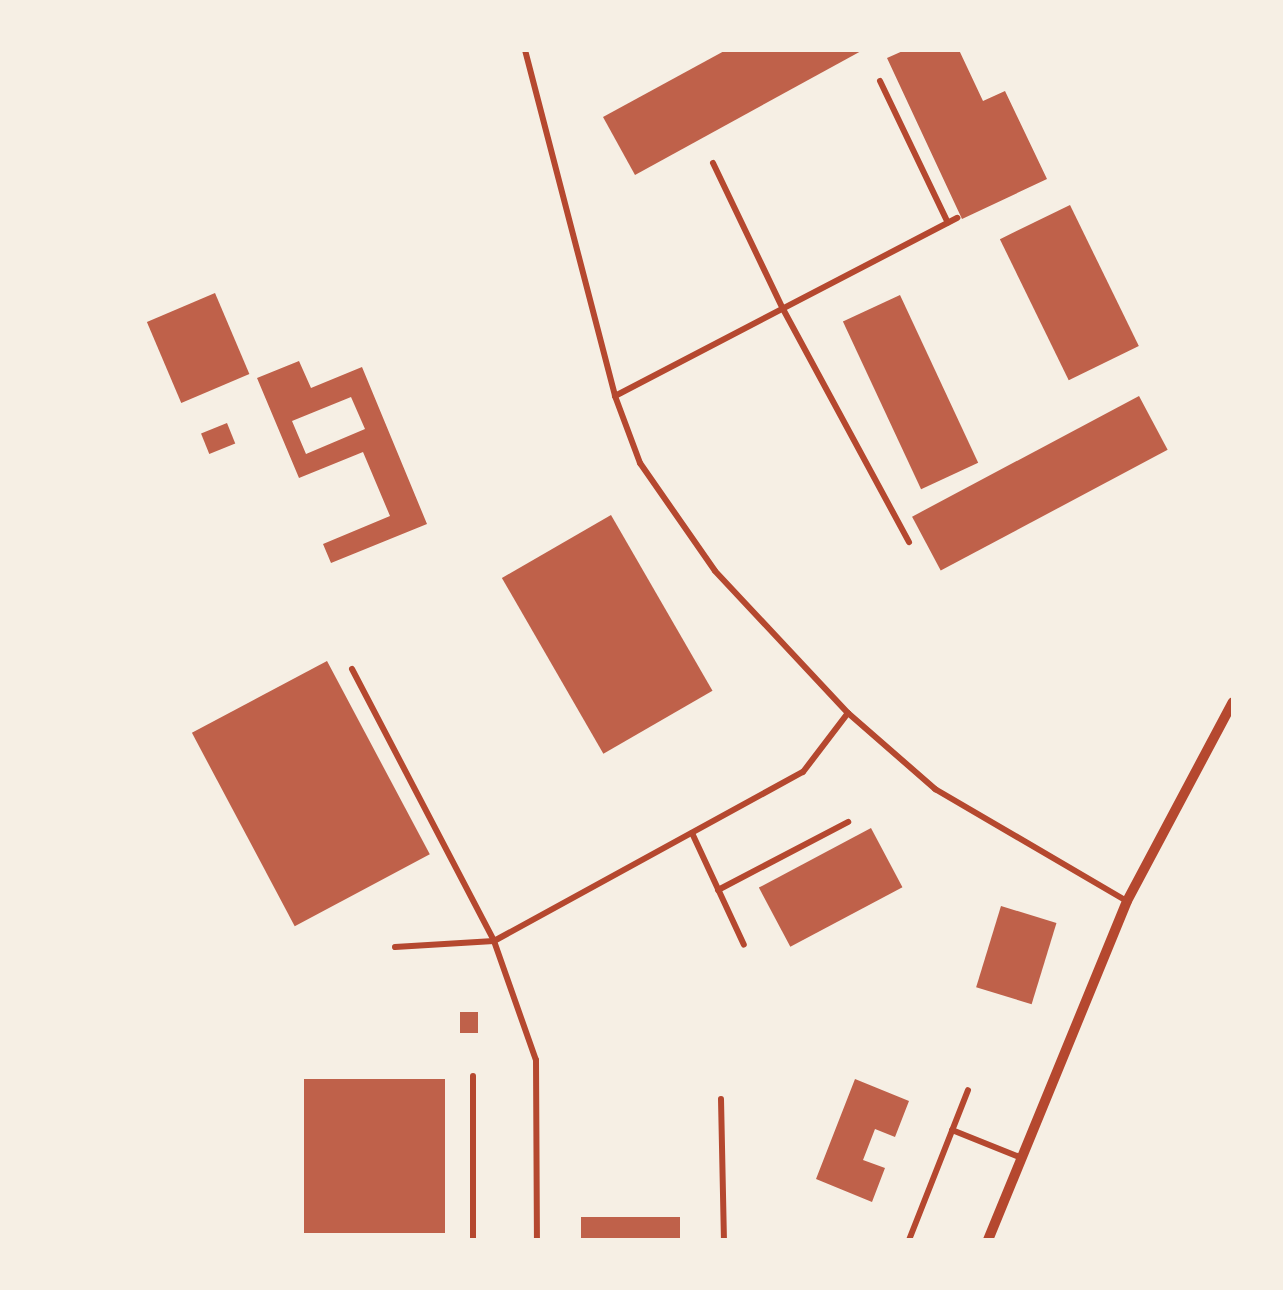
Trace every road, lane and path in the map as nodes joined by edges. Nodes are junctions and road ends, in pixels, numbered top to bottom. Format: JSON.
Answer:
{"nodes":[{"id":1,"x":525,"y":50,"type":"edge"},
{"id":2,"x":880,"y":81,"type":"dead end"},
{"id":3,"x":713,"y":163,"type":"dead end"},
{"id":4,"x":958,"y":218,"type":"dead end"},
{"id":5,"x":948,"y":223,"type":"junction"},
{"id":6,"x":783,"y":309,"type":"junction"},
{"id":7,"x":615,"y":396,"type":"junction"},
{"id":8,"x":909,"y":542,"type":"dead end"},
{"id":9,"x":352,"y":669,"type":"dead end"},
{"id":10,"x":1233,"y":702,"type":"edge"},
{"id":11,"x":848,"y":713,"type":"junction"},
{"id":12,"x":848,"y":822,"type":"dead end"},
{"id":13,"x":692,"y":833,"type":"junction"},
{"id":14,"x":718,"y":890,"type":"junction"},
{"id":15,"x":1127,"y":901,"type":"junction"},
{"id":16,"x":494,"y":941,"type":"junction"},
{"id":17,"x":744,"y":946,"type":"dead end"},
{"id":18,"x":395,"y":947,"type":"dead end"},
{"id":19,"x":474,"y":1076,"type":"dead end"},
{"id":20,"x":968,"y":1090,"type":"dead end"},
{"id":21,"x":722,"y":1099,"type":"dead end"},
{"id":22,"x":952,"y":1130,"type":"junction"},
{"id":23,"x":1022,"y":1158,"type":"junction"},
{"id":24,"x":472,"y":1240,"type":"edge"},
{"id":25,"x":537,"y":1240,"type":"edge"},
{"id":26,"x":724,"y":1240,"type":"edge"},
{"id":27,"x":909,"y":1240,"type":"edge"},
{"id":28,"x":988,"y":1240,"type":"edge"}],
"edges":[{"from":1,"to":7,"type":"lane"},
{"from":2,"to":5,"type":"lane"},
{"from":3,"to":6,"type":"lane"},
{"from":4,"to":5,"type":"lane"},
{"from":5,"to":6,"type":"lane"},
{"from":6,"to":7,"type":"lane"},
{"from":6,"to":8,"type":"lane"},
{"from":7,"to":11,"type":"lane"},
{"from":9,"to":16,"type":"lane"},
{"from":10,"to":15,"type":"street"},
{"from":11,"to":13,"type":"lane"},
{"from":11,"to":15,"type":"lane"},
{"from":12,"to":14,"type":"lane"},
{"from":13,"to":14,"type":"lane"},
{"from":13,"to":16,"type":"lane"},
{"from":14,"to":17,"type":"lane"},
{"from":15,"to":23,"type":"street"},
{"from":16,"to":18,"type":"lane"},
{"from":16,"to":25,"type":"lane"},
{"from":19,"to":24,"type":"lane"},
{"from":20,"to":22,"type":"lane"},
{"from":21,"to":26,"type":"lane"},
{"from":22,"to":23,"type":"lane"},
{"from":22,"to":27,"type":"lane"},
{"from":23,"to":28,"type":"street"}]}
